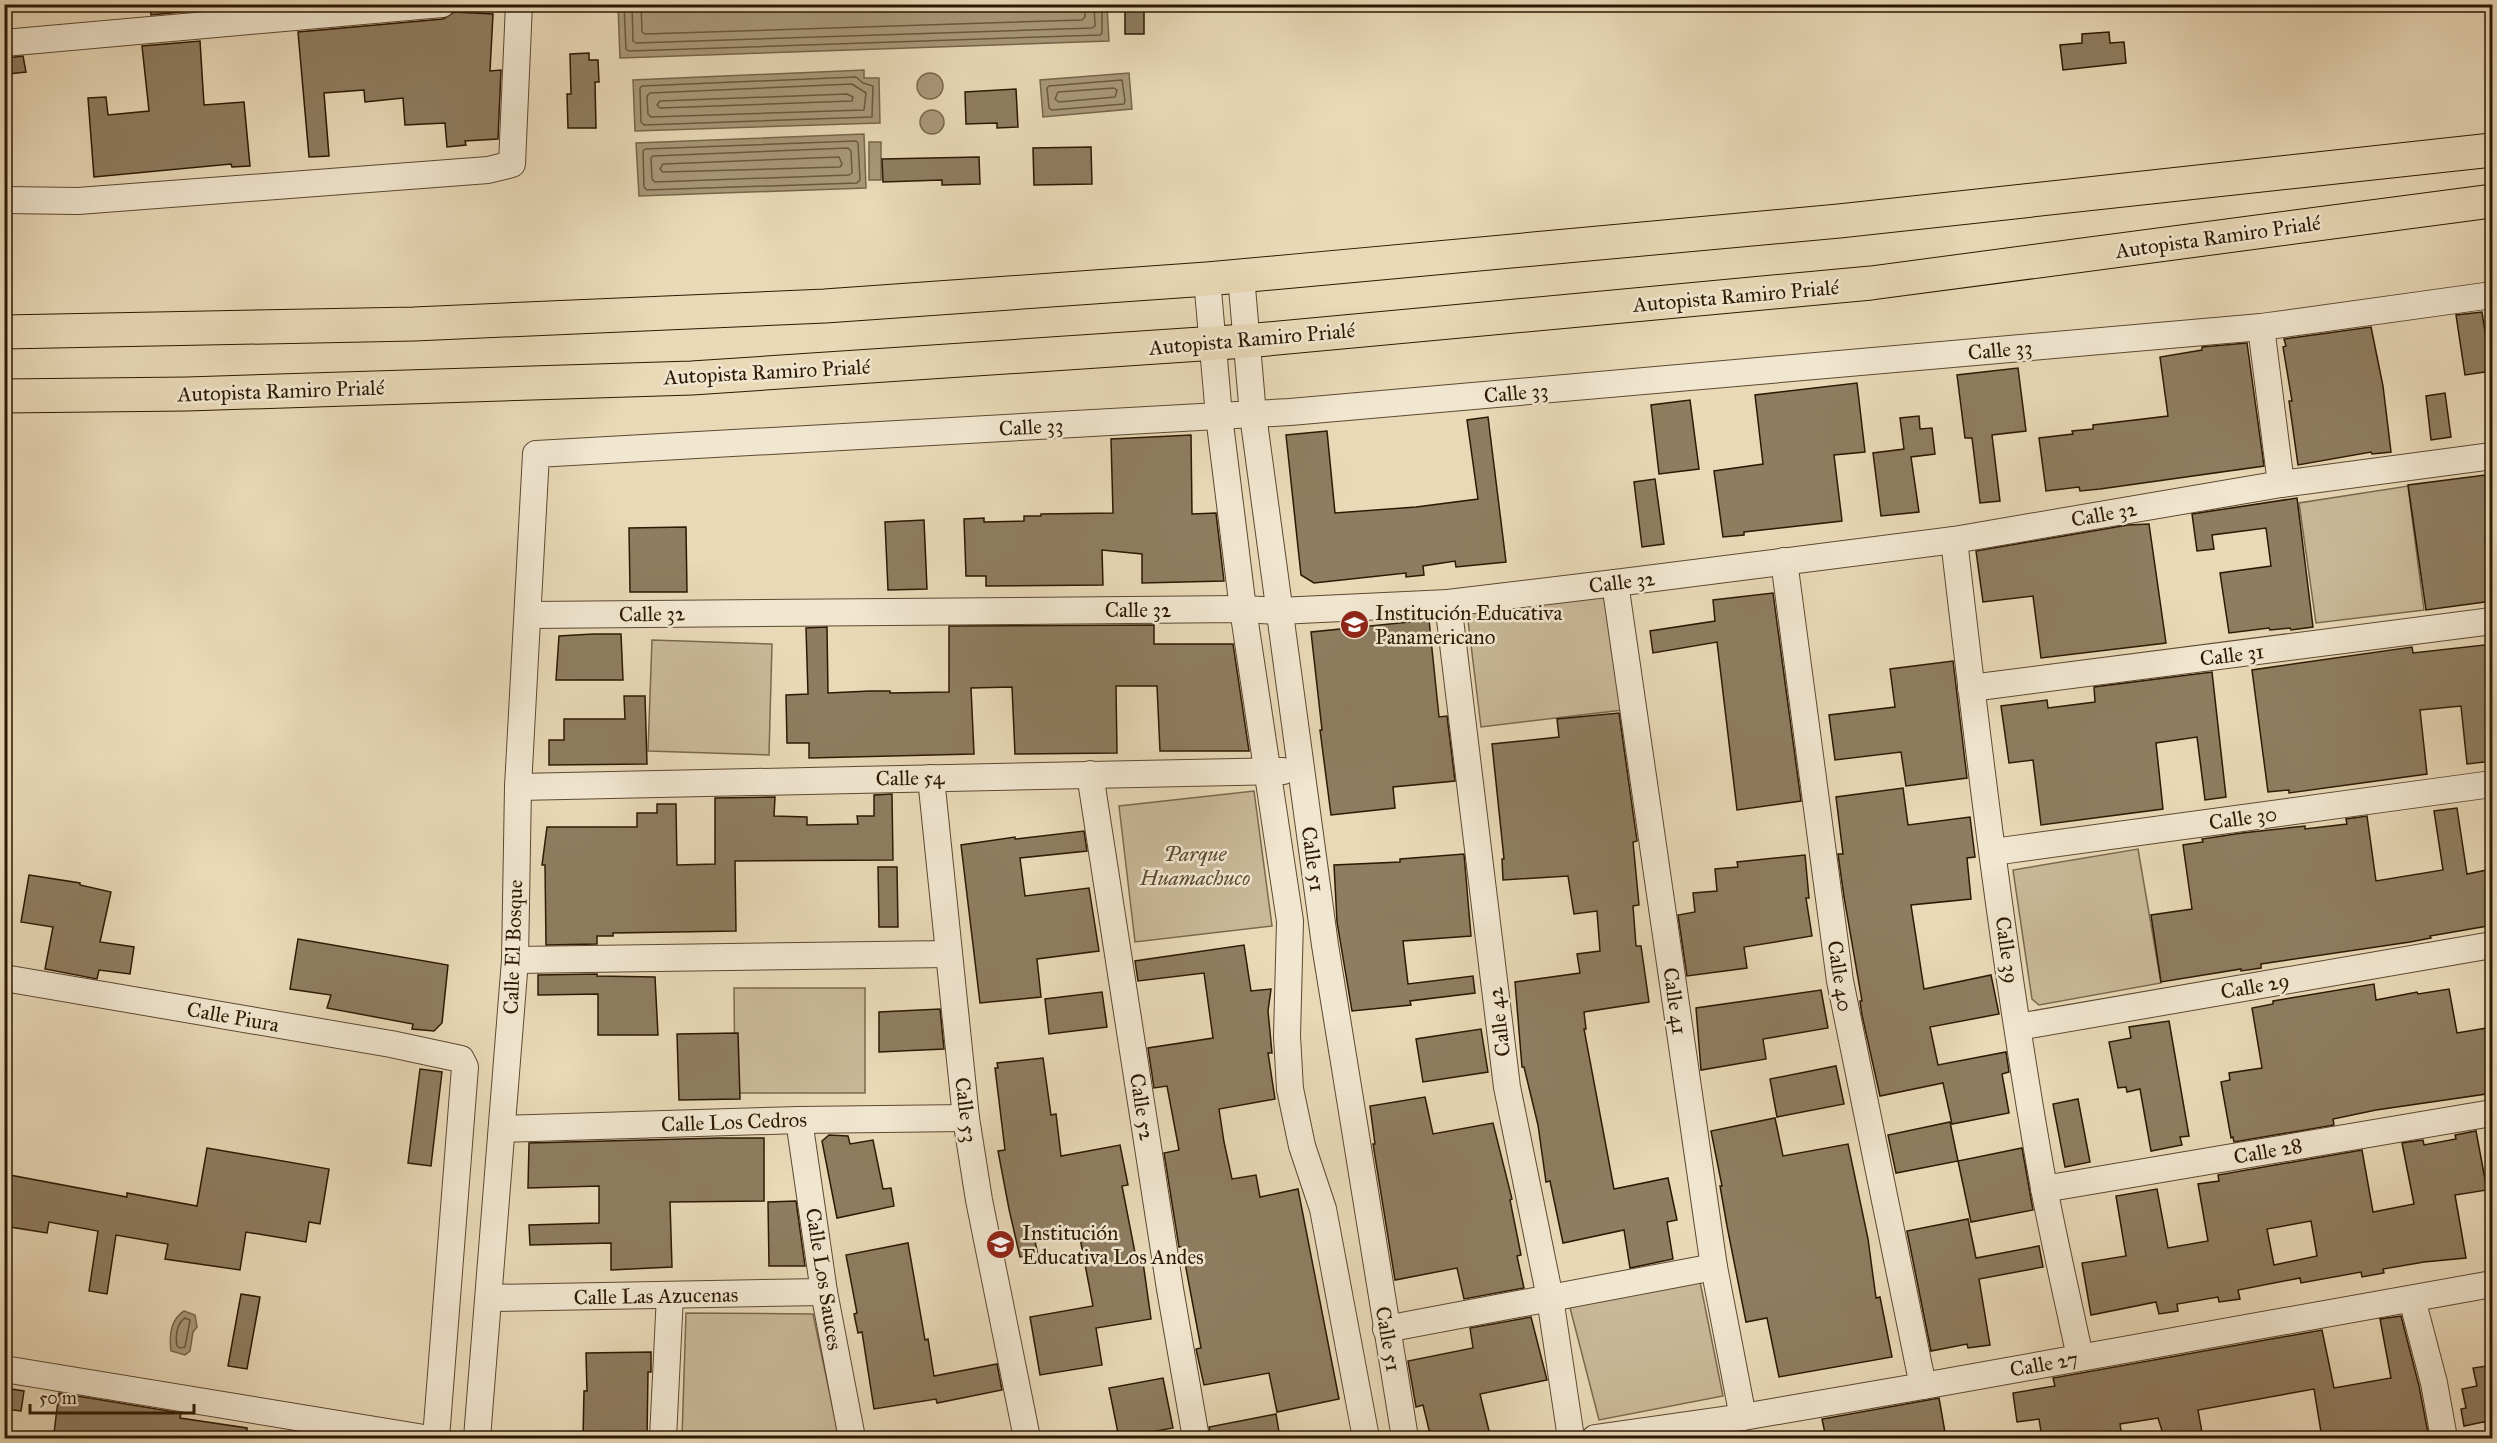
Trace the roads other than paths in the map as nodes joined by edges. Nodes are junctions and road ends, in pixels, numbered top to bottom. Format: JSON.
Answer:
{"nodes":[{"id":1,"x":442,"y":4,"type":"edge"},
{"id":2,"x":519,"y":4,"type":"edge"},
{"id":3,"x":4,"y":44,"type":"edge"},
{"id":4,"x":2493,"y":150,"type":"edge"},
{"id":5,"x":4,"y":200,"type":"edge"},
{"id":6,"x":2493,"y":201,"type":"edge"},
{"id":7,"x":1241,"y":276,"type":"junction"},
{"id":8,"x":1207,"y":279,"type":"junction"},
{"id":9,"x":2493,"y":295,"type":"edge"},
{"id":10,"x":2261,"y":327,"type":"junction"},
{"id":11,"x":4,"y":332,"type":"edge"},
{"id":12,"x":1246,"y":341,"type":"junction"},
{"id":13,"x":1212,"y":343,"type":"junction"},
{"id":14,"x":4,"y":396,"type":"edge"},
{"id":15,"x":1253,"y":415,"type":"junction"},
{"id":16,"x":1219,"y":416,"type":"junction"},
{"id":17,"x":537,"y":454,"type":"joint"},
{"id":18,"x":2493,"y":456,"type":"edge"},
{"id":19,"x":2281,"y":484,"type":"junction"},
{"id":20,"x":1954,"y":540,"type":"junction"},
{"id":21,"x":1784,"y":561,"type":"junction"},
{"id":22,"x":1615,"y":583,"type":"junction"},
{"id":23,"x":1448,"y":603,"type":"junction"},
{"id":24,"x":1243,"y":609,"type":"junction"},
{"id":25,"x":1279,"y":611,"type":"junction"},
{"id":26,"x":529,"y":615,"type":"junction"},
{"id":27,"x":2493,"y":621,"type":"edge"},
{"id":28,"x":1971,"y":688,"type":"junction"},
{"id":29,"x":1301,"y":770,"type":"junction"},
{"id":30,"x":1266,"y":771,"type":"junction"},
{"id":31,"x":1090,"y":774,"type":"junction"},
{"id":32,"x":931,"y":778,"type":"junction"},
{"id":33,"x":2493,"y":784,"type":"edge"},
{"id":34,"x":518,"y":787,"type":"junction"},
{"id":35,"x":1993,"y":852,"type":"junction"},
{"id":36,"x":2493,"y":945,"type":"edge"},
{"id":37,"x":948,"y":954,"type":"junction"},
{"id":38,"x":514,"y":960,"type":"junction"},
{"id":39,"x":4,"y":978,"type":"edge"},
{"id":40,"x":2018,"y":1027,"type":"junction"},
{"id":41,"x":2493,"y":1113,"type":"edge"},
{"id":42,"x":966,"y":1118,"type":"junction"},
{"id":43,"x":798,"y":1120,"type":"junction"},
{"id":44,"x":503,"y":1129,"type":"junction"},
{"id":45,"x":2044,"y":1189,"type":"junction"},
{"id":46,"x":1714,"y":1267,"type":"junction"},
{"id":47,"x":2493,"y":1284,"type":"edge"},
{"id":48,"x":824,"y":1293,"type":"junction"},
{"id":49,"x":670,"y":1295,"type":"junction"},
{"id":50,"x":489,"y":1298,"type":"junction"},
{"id":51,"x":1550,"y":1298,"type":"junction"},
{"id":52,"x":2412,"y":1299,"type":"junction"},
{"id":53,"x":1386,"y":1329,"type":"junction"},
{"id":54,"x":2080,"y":1357,"type":"junction"},
{"id":55,"x":4,"y":1369,"type":"edge"},
{"id":56,"x":1923,"y":1386,"type":"junction"},
{"id":57,"x":1743,"y":1417,"type":"junction"},
{"id":58,"x":424,"y":1438,"type":"edge"},
{"id":59,"x":435,"y":1438,"type":"edge"},
{"id":60,"x":477,"y":1438,"type":"edge"},
{"id":61,"x":663,"y":1438,"type":"edge"},
{"id":62,"x":852,"y":1438,"type":"edge"},
{"id":63,"x":1028,"y":1438,"type":"edge"},
{"id":64,"x":1196,"y":1438,"type":"edge"},
{"id":65,"x":1366,"y":1438,"type":"edge"},
{"id":66,"x":1406,"y":1438,"type":"edge"},
{"id":67,"x":1571,"y":1438,"type":"edge"},
{"id":68,"x":1595,"y":1438,"type":"edge"},
{"id":69,"x":2444,"y":1438,"type":"edge"}],
"edges":[{"from":1,"to":3,"type":"street"},
{"from":2,"to":5,"type":"street"},
{"from":4,"to":7,"type":"highway"},
{"from":6,"to":12,"type":"highway","name":"Autopista Ramiro Prialé"},
{"from":7,"to":8,"type":"highway"},
{"from":7,"to":12,"type":"street","name":"Calle 51"},
{"from":8,"to":11,"type":"highway"},
{"from":8,"to":13,"type":"street","name":"Calle 51"},
{"from":9,"to":10,"type":"street","name":"Calle 33"},
{"from":10,"to":15,"type":"street","name":"Calle 33"},
{"from":10,"to":19,"type":"street"},
{"from":12,"to":13,"type":"highway","name":"Autopista Ramiro Prialé"},
{"from":12,"to":15,"type":"street","name":"Calle 51"},
{"from":13,"to":14,"type":"highway","name":"Autopista Ramiro Prialé"},
{"from":13,"to":16,"type":"street","name":"Calle 51"},
{"from":15,"to":16,"type":"street","name":"Calle 33"},
{"from":15,"to":25,"type":"street","name":"Calle 51"},
{"from":16,"to":17,"type":"street","name":"Calle 33"},
{"from":16,"to":24,"type":"street","name":"Calle 51"},
{"from":17,"to":26,"type":"street","name":"Calle El Bosque"},
{"from":18,"to":19,"type":"street","name":"Calle 32"},
{"from":19,"to":20,"type":"street","name":"Calle 32"},
{"from":20,"to":21,"type":"street","name":"Calle 32"},
{"from":20,"to":28,"type":"street","name":"Calle 39"},
{"from":21,"to":22,"type":"street","name":"Calle 32"},
{"from":21,"to":56,"type":"street","name":"Calle 40"},
{"from":22,"to":23,"type":"street","name":"Calle 32"},
{"from":22,"to":46,"type":"street","name":"Calle 41"},
{"from":23,"to":25,"type":"street","name":"Calle 32"},
{"from":23,"to":51,"type":"street","name":"Calle 42"},
{"from":24,"to":25,"type":"street","name":"Calle 32"},
{"from":24,"to":26,"type":"street","name":"Calle 32"},
{"from":24,"to":30,"type":"street","name":"Calle 51"},
{"from":25,"to":29,"type":"street","name":"Calle 51"},
{"from":26,"to":34,"type":"street","name":"Calle El Bosque"},
{"from":27,"to":28,"type":"street","name":"Calle 31"},
{"from":28,"to":35,"type":"street","name":"Calle 39"},
{"from":29,"to":30,"type":"street","name":"Calle 54"},
{"from":29,"to":53,"type":"street","name":"Calle 51"},
{"from":30,"to":31,"type":"street","name":"Calle 54"},
{"from":30,"to":65,"type":"street","name":"Calle 51"},
{"from":31,"to":32,"type":"street","name":"Calle 54"},
{"from":31,"to":64,"type":"street","name":"Calle 52"},
{"from":32,"to":34,"type":"street","name":"Calle 54"},
{"from":32,"to":37,"type":"street","name":"Calle 53"},
{"from":33,"to":35,"type":"street","name":"Calle 30"},
{"from":34,"to":38,"type":"street","name":"Calle El Bosque"},
{"from":35,"to":40,"type":"street","name":"Calle 39"},
{"from":36,"to":40,"type":"street","name":"Calle 29"},
{"from":37,"to":38,"type":"street"},
{"from":37,"to":42,"type":"street","name":"Calle 53"},
{"from":38,"to":44,"type":"street","name":"Calle El Bosque"},
{"from":39,"to":59,"type":"street","name":"Calle Piura"},
{"from":40,"to":45,"type":"street","name":"Calle 39"},
{"from":41,"to":45,"type":"street","name":"Calle 28"},
{"from":42,"to":43,"type":"street","name":"Calle Los Cedros"},
{"from":42,"to":63,"type":"street","name":"Calle 53"},
{"from":43,"to":44,"type":"street","name":"Calle Los Cedros"},
{"from":43,"to":48,"type":"street","name":"Calle Los Sauces"},
{"from":44,"to":50,"type":"street","name":"Calle El Bosque"},
{"from":45,"to":54,"type":"street","name":"Calle 39"},
{"from":46,"to":51,"type":"street"},
{"from":46,"to":57,"type":"street","name":"Calle 41"},
{"from":47,"to":52,"type":"street","name":"Calle 27"},
{"from":48,"to":49,"type":"street","name":"Calle Las Azucenas"},
{"from":48,"to":62,"type":"street","name":"Calle Los Sauces"},
{"from":49,"to":50,"type":"street","name":"Calle Las Azucenas"},
{"from":49,"to":61,"type":"street"},
{"from":50,"to":60,"type":"street","name":"Calle El Bosque"},
{"from":51,"to":53,"type":"street"},
{"from":51,"to":67,"type":"street","name":"Calle 42"},
{"from":52,"to":54,"type":"street","name":"Calle 27"},
{"from":52,"to":69,"type":"street"},
{"from":53,"to":66,"type":"street","name":"Calle 51"},
{"from":54,"to":56,"type":"street","name":"Calle 27"},
{"from":55,"to":58,"type":"street"},
{"from":56,"to":57,"type":"street","name":"Calle 27"},
{"from":57,"to":68,"type":"street","name":"Calle 27"}]}
